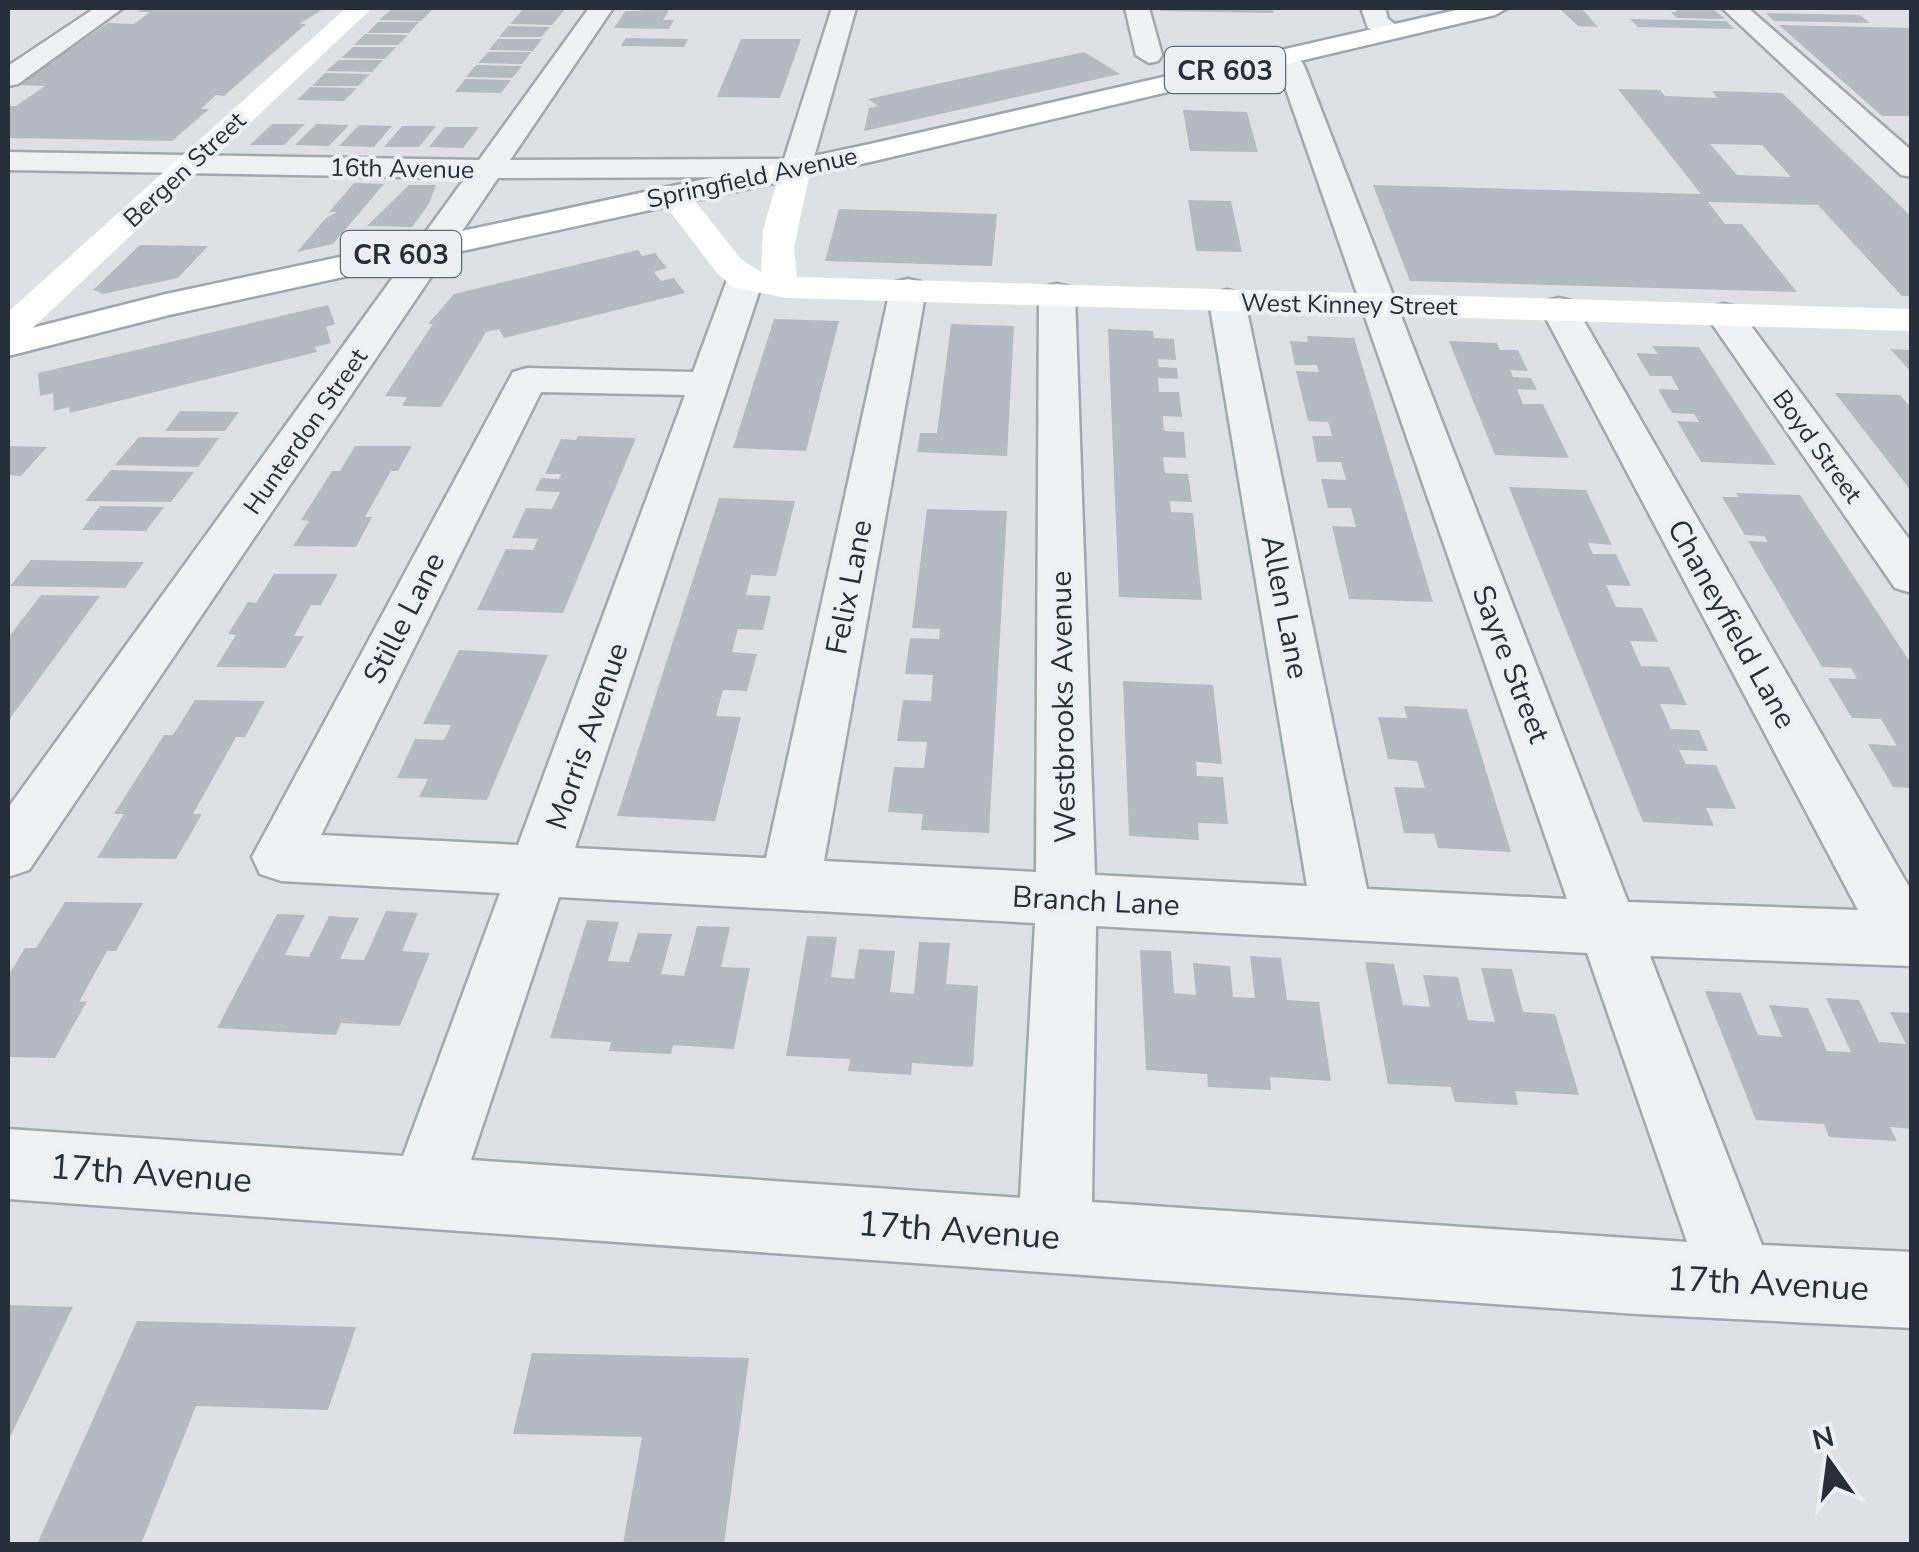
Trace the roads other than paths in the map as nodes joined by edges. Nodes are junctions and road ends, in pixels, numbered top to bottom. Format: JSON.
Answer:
{"nodes":[{"id":1,"x":111,"y":8,"type":"edge"},
{"id":2,"x":360,"y":8,"type":"edge"},
{"id":3,"x":601,"y":8,"type":"edge"},
{"id":4,"x":844,"y":8,"type":"edge"},
{"id":5,"x":1137,"y":8,"type":"edge"},
{"id":6,"x":1373,"y":8,"type":"edge"},
{"id":7,"x":1495,"y":8,"type":"edge"},
{"id":8,"x":1734,"y":8,"type":"edge"},
{"id":9,"x":1393,"y":32,"type":"junction"},
{"id":10,"x":1149,"y":55,"type":"dead end"},
{"id":11,"x":1274,"y":59,"type":"junction"},
{"id":12,"x":8,"y":78,"type":"edge"},
{"id":13,"x":8,"y":160,"type":"edge"},
{"id":14,"x":188,"y":164,"type":"junction"},
{"id":15,"x":796,"y":168,"type":"junction"},
{"id":16,"x":1912,"y":168,"type":"edge"},
{"id":17,"x":490,"y":169,"type":"junction"},
{"id":18,"x":672,"y":193,"type":"junction"},
{"id":19,"x":435,"y":247,"type":"junction"},
{"id":20,"x":766,"y":284,"type":"junction"},
{"id":21,"x":908,"y":290,"type":"junction"},
{"id":22,"x":1057,"y":296,"type":"junction"},
{"id":23,"x":1227,"y":301,"type":"junction"},
{"id":24,"x":1374,"y":304,"type":"junction"},
{"id":25,"x":1559,"y":309,"type":"junction"},
{"id":26,"x":1724,"y":315,"type":"junction"},
{"id":27,"x":1912,"y":320,"type":"edge"},
{"id":28,"x":8,"y":330,"type":"edge"},
{"id":29,"x":8,"y":345,"type":"edge"},
{"id":30,"x":710,"y":384,"type":"junction"},
{"id":31,"x":1912,"y":576,"type":"edge"},
{"id":32,"x":8,"y":853,"type":"edge"},
{"id":33,"x":282,"y":857,"type":"joint"},
{"id":34,"x":539,"y":871,"type":"junction"},
{"id":35,"x":790,"y":884,"type":"junction"},
{"id":36,"x":1066,"y":899,"type":"junction"},
{"id":37,"x":1342,"y":914,"type":"junction"},
{"id":38,"x":1612,"y":928,"type":"junction"},
{"id":39,"x":1908,"y":938,"type":"edge"},
{"id":40,"x":8,"y":1164,"type":"edge"},
{"id":41,"x":425,"y":1192,"type":"junction"},
{"id":42,"x":1055,"y":1238,"type":"junction"},
{"id":43,"x":1737,"y":1279,"type":"junction"},
{"id":44,"x":1912,"y":1290,"type":"edge"}],
"edges":[{"from":1,"to":12,"type":"street"},
{"from":2,"to":14,"type":"main road","name":"Bergen Street"},
{"from":3,"to":17,"type":"street","name":"Hunterdon Street"},
{"from":4,"to":15,"type":"street","name":"Morris Avenue"},
{"from":5,"to":10,"type":"street"},
{"from":6,"to":9,"type":"street"},
{"from":7,"to":9,"type":"main road","name":"Springfield Avenue","number":"CR 603"},
{"from":8,"to":16,"type":"street"},
{"from":9,"to":11,"type":"main road","name":"Springfield Avenue","number":"CR 603"},
{"from":11,"to":15,"type":"main road","name":"Springfield Avenue","number":"CR 603"},
{"from":11,"to":24,"type":"street","name":"Sayre Street"},
{"from":13,"to":14,"type":"street","name":"16th Avenue"},
{"from":14,"to":17,"type":"street","name":"16th Avenue"},
{"from":14,"to":28,"type":"main road","name":"Bergen Street"},
{"from":15,"to":17,"type":"street","name":"16th Avenue"},
{"from":15,"to":18,"type":"main road","name":"Springfield Avenue","number":"CR 603"},
{"from":15,"to":20,"type":"main road","name":"Morris Avenue"},
{"from":17,"to":19,"type":"street","name":"Hunterdon Street"},
{"from":18,"to":19,"type":"main road","name":"Springfield Avenue","number":"CR 603"},
{"from":18,"to":20,"type":"main road"},
{"from":19,"to":29,"type":"main road","name":"Springfield Avenue","number":"CR 603"},
{"from":19,"to":32,"type":"street","name":"Hunterdon Street"},
{"from":20,"to":21,"type":"main road","name":"West Kinney Street"},
{"from":20,"to":30,"type":"street","name":"Morris Avenue"},
{"from":21,"to":22,"type":"main road","name":"West Kinney Street"},
{"from":21,"to":35,"type":"street","name":"Felix Lane"},
{"from":22,"to":23,"type":"main road","name":"West Kinney Street"},
{"from":22,"to":36,"type":"street","name":"Westbrooks Avenue"},
{"from":23,"to":24,"type":"main road","name":"West Kinney Street"},
{"from":23,"to":37,"type":"street","name":"Allen Lane"},
{"from":24,"to":25,"type":"main road","name":"West Kinney Street"},
{"from":24,"to":38,"type":"street","name":"Sayre Street"},
{"from":25,"to":26,"type":"main road","name":"West Kinney Street"},
{"from":25,"to":39,"type":"street","name":"Chaneyfield Lane"},
{"from":26,"to":27,"type":"main road","name":"West Kinney Street"},
{"from":26,"to":31,"type":"street","name":"Boyd Street"},
{"from":30,"to":33,"type":"street","name":"Stille Lane"},
{"from":30,"to":34,"type":"street","name":"Morris Avenue"},
{"from":33,"to":34,"type":"street","name":"Branch Lane"},
{"from":34,"to":35,"type":"street","name":"Branch Lane"},
{"from":34,"to":41,"type":"street","name":"Morris Avenue"},
{"from":35,"to":36,"type":"street","name":"Branch Lane"},
{"from":36,"to":37,"type":"street","name":"Branch Lane"},
{"from":36,"to":42,"type":"street","name":"Westbrooks Avenue"},
{"from":37,"to":38,"type":"street","name":"Branch Lane"},
{"from":38,"to":39,"type":"street","name":"Branch Lane"},
{"from":38,"to":43,"type":"street","name":"Sayre Street"},
{"from":40,"to":41,"type":"street","name":"17th Avenue"},
{"from":41,"to":42,"type":"street","name":"17th Avenue"},
{"from":42,"to":43,"type":"street","name":"17th Avenue"},
{"from":43,"to":44,"type":"street","name":"17th Avenue"}]}
